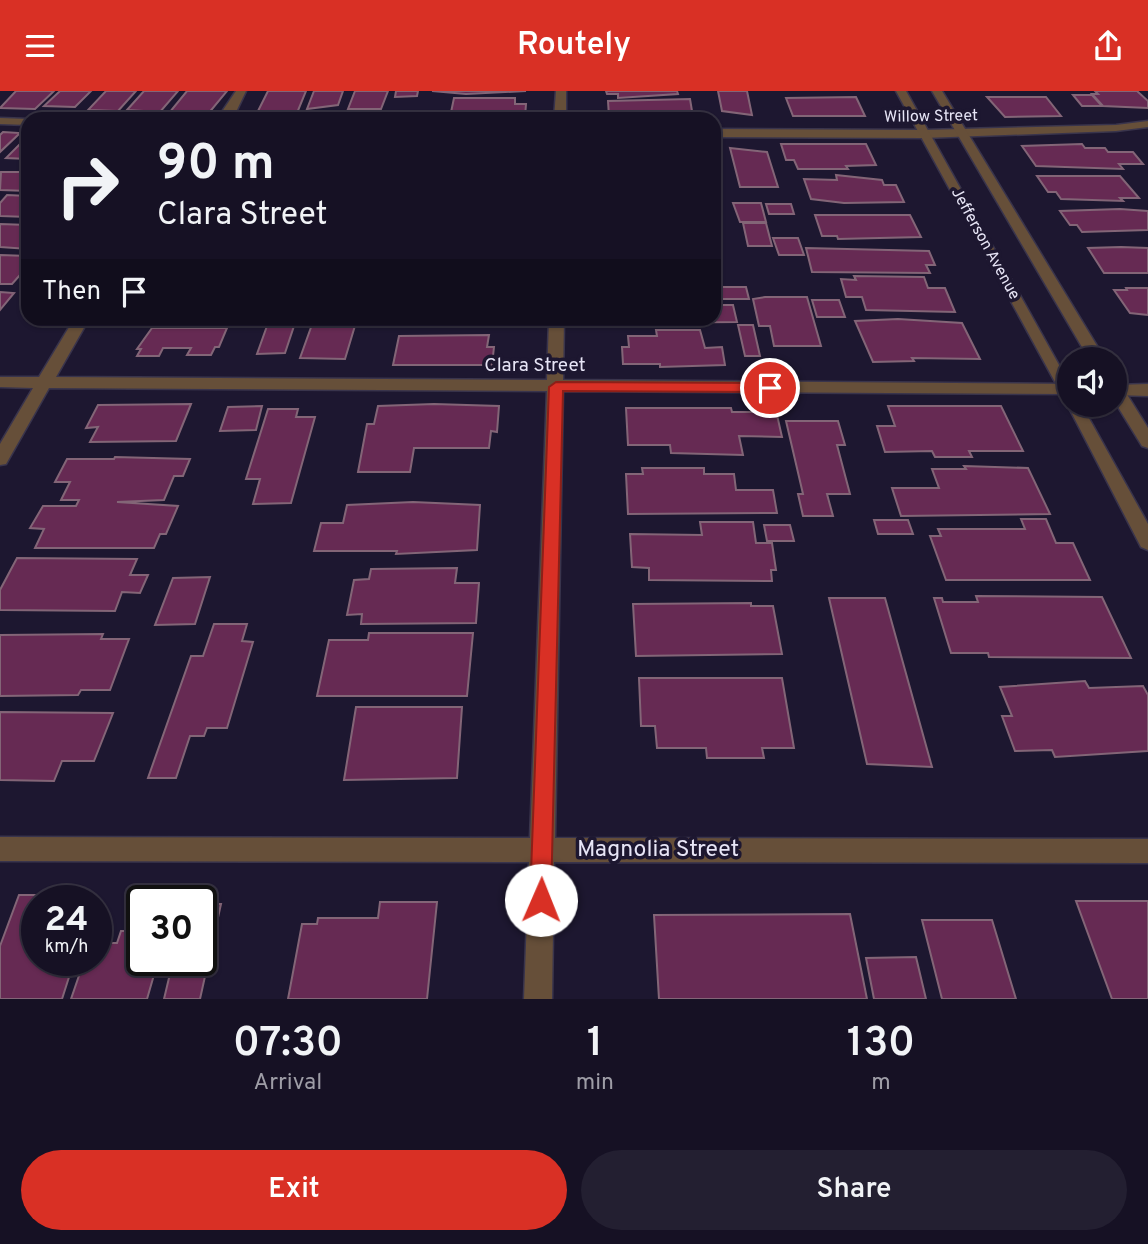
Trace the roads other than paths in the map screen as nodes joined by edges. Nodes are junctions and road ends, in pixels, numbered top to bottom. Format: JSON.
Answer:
{"nodes":[{"id":1,"x":241,"y":91,"type":"edge"},
{"id":2,"x":561,"y":91,"type":"edge"},
{"id":3,"x":901,"y":91,"type":"edge"},
{"id":4,"x":937,"y":91,"type":"edge"},
{"id":5,"x":230,"y":112,"type":"edge"},
{"id":6,"x":560,"y":112,"type":"edge"},
{"id":7,"x":0,"y":121,"type":"edge"},
{"id":8,"x":21,"y":122,"type":"edge"},
{"id":9,"x":1148,"y":124,"type":"edge"},
{"id":10,"x":721,"y":133,"type":"edge"},
{"id":11,"x":962,"y":133,"type":"junction"},
{"id":12,"x":924,"y":134,"type":"junction"},
{"id":13,"x":77,"y":326,"type":"edge"},
{"id":14,"x":557,"y":326,"type":"edge"},
{"id":15,"x":1090,"y":347,"type":"edge"},
{"id":16,"x":1057,"y":373,"type":"edge"},
{"id":17,"x":0,"y":382,"type":"edge"},
{"id":18,"x":44,"y":383,"type":"junction"},
{"id":19,"x":556,"y":387,"type":"junction"},
{"id":20,"x":1127,"y":389,"type":"edge"},
{"id":21,"x":1148,"y":390,"type":"edge"},
{"id":22,"x":1057,"y":395,"type":"edge"},
{"id":23,"x":1127,"y":408,"type":"edge"},
{"id":24,"x":1081,"y":417,"type":"edge"},
{"id":25,"x":1148,"y":442,"type":"edge"},
{"id":26,"x":0,"y":459,"type":"edge"},
{"id":27,"x":1148,"y":542,"type":"edge"},
{"id":28,"x":0,"y":849,"type":"edge"},
{"id":29,"x":542,"y":850,"type":"junction"},
{"id":30,"x":1148,"y":851,"type":"edge"},
{"id":31,"x":538,"y":999,"type":"edge"}],
"edges":[{"from":1,"to":5,"type":"street"},
{"from":2,"to":6,"type":"street"},
{"from":3,"to":12,"type":"street","name":"Jefferson Avenue"},
{"from":4,"to":11,"type":"street","name":"Jefferson Avenue"},
{"from":7,"to":8,"type":"street"},
{"from":9,"to":11,"type":"street","name":"Willow Street"},
{"from":10,"to":12,"type":"street","name":"Willow Street"},
{"from":11,"to":12,"type":"street","name":"Willow Street"},
{"from":11,"to":15,"type":"street","name":"Jefferson Avenue"},
{"from":12,"to":16,"type":"street","name":"Jefferson Avenue"},
{"from":13,"to":18,"type":"street"},
{"from":14,"to":19,"type":"street"},
{"from":17,"to":18,"type":"street","name":"Clara Street"},
{"from":18,"to":19,"type":"street","name":"Clara Street"},
{"from":18,"to":26,"type":"street"},
{"from":19,"to":22,"type":"street","name":"Clara Street"},
{"from":19,"to":29,"type":"street"},
{"from":20,"to":21,"type":"street"},
{"from":23,"to":25,"type":"street"},
{"from":24,"to":27,"type":"street","name":"Jefferson Avenue"},
{"from":28,"to":29,"type":"street","name":"Magnolia Street"},
{"from":29,"to":30,"type":"street","name":"Magnolia Street"},
{"from":29,"to":31,"type":"street"}]}
